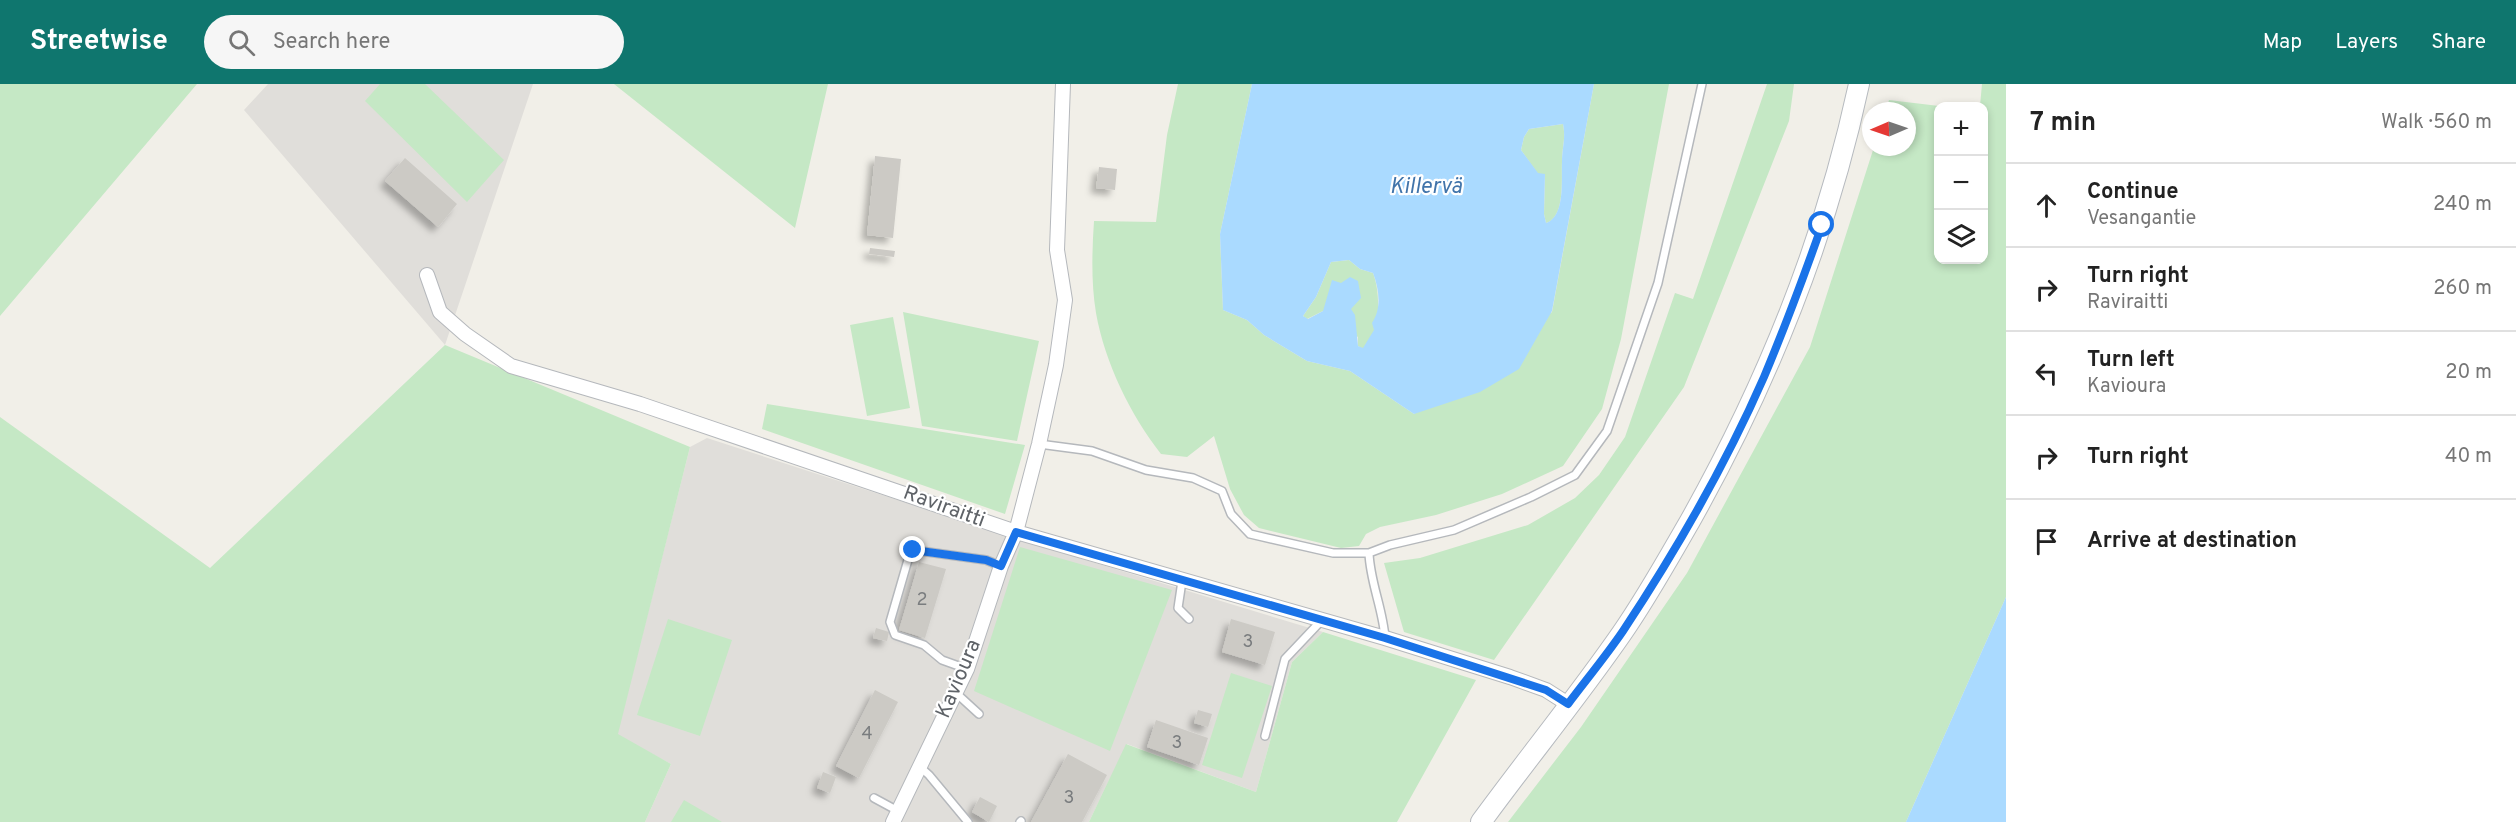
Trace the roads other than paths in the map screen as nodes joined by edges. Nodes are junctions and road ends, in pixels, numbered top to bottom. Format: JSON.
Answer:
{"nodes":[{"id":1,"x":1064,"y":84,"type":"edge"},
{"id":2,"x":1702,"y":84,"type":"edge"},
{"id":3,"x":1859,"y":84,"type":"edge"},
{"id":4,"x":428,"y":275,"type":"dead end"},
{"id":5,"x":1039,"y":444,"type":"junction"},
{"id":6,"x":1016,"y":532,"type":"junction"},
{"id":7,"x":1369,"y":553,"type":"junction"},
{"id":8,"x":1001,"y":566,"type":"junction"},
{"id":9,"x":1182,"y":581,"type":"junction"},
{"id":10,"x":1189,"y":619,"type":"dead end"},
{"id":11,"x":1321,"y":621,"type":"junction"},
{"id":12,"x":1385,"y":638,"type":"junction"},
{"id":13,"x":967,"y":669,"type":"junction"},
{"id":14,"x":956,"y":693,"type":"junction"},
{"id":15,"x":1568,"y":704,"type":"junction"},
{"id":16,"x":979,"y":714,"type":"dead end"},
{"id":17,"x":1265,"y":736,"type":"dead end"},
{"id":18,"x":919,"y":766,"type":"junction"},
{"id":19,"x":874,"y":798,"type":"dead end"},
{"id":20,"x":895,"y":816,"type":"edge"},
{"id":21,"x":968,"y":822,"type":"edge"},
{"id":22,"x":1481,"y":822,"type":"edge"}],
"edges":[{"from":1,"to":5,"type":"street","name":"Kavioura"},
{"from":2,"to":7,"type":"lane"},
{"from":3,"to":15,"type":"street"},
{"from":4,"to":6,"type":"street","name":"Raviraitti"},
{"from":5,"to":6,"type":"street","name":"Kavioura"},
{"from":5,"to":7,"type":"lane"},
{"from":6,"to":8,"type":"street","name":"Kavioura"},
{"from":6,"to":9,"type":"street","name":"Raviraitti"},
{"from":7,"to":12,"type":"lane"},
{"from":8,"to":13,"type":"street","name":"Kavioura"},
{"from":8,"to":13,"type":"lane"},
{"from":9,"to":10,"type":"lane"},
{"from":9,"to":11,"type":"street","name":"Raviraitti"},
{"from":11,"to":12,"type":"street","name":"Raviraitti"},
{"from":11,"to":17,"type":"lane"},
{"from":12,"to":15,"type":"street","name":"Raviraitti"},
{"from":13,"to":14,"type":"street","name":"Kavioura"},
{"from":14,"to":16,"type":"lane"},
{"from":14,"to":18,"type":"street","name":"Kavioura"},
{"from":15,"to":22,"type":"street"},
{"from":18,"to":20,"type":"street","name":"Kavioura"},
{"from":18,"to":21,"type":"lane"},
{"from":19,"to":20,"type":"lane"}]}
